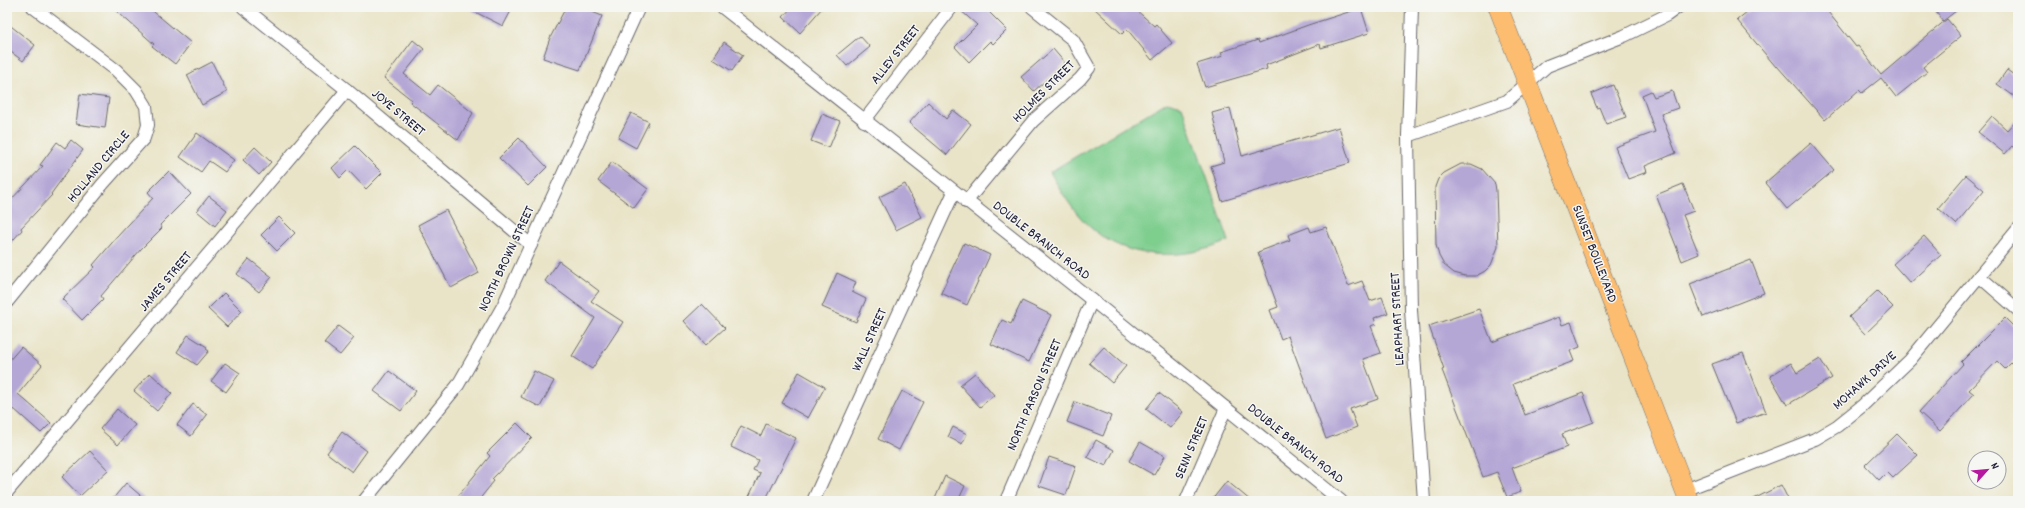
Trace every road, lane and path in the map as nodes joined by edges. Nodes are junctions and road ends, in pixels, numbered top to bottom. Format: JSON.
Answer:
{"nodes":[{"id":1,"x":33,"y":7,"type":"edge"},
{"id":2,"x":243,"y":7,"type":"edge"},
{"id":3,"x":639,"y":7,"type":"edge"},
{"id":4,"x":722,"y":7,"type":"edge"},
{"id":5,"x":952,"y":7,"type":"edge"},
{"id":6,"x":1032,"y":7,"type":"edge"},
{"id":7,"x":1412,"y":7,"type":"edge"},
{"id":8,"x":1498,"y":7,"type":"edge"},
{"id":9,"x":1678,"y":7,"type":"edge"},
{"id":10,"x":1528,"y":81,"type":"junction"},
{"id":11,"x":347,"y":90,"type":"junction"},
{"id":12,"x":864,"y":121,"type":"junction"},
{"id":13,"x":1408,"y":136,"type":"junction"},
{"id":14,"x":954,"y":192,"type":"junction"},
{"id":15,"x":966,"y":202,"type":"junction"},
{"id":16,"x":2018,"y":229,"type":"edge"},
{"id":17,"x":530,"y":245,"type":"junction"},
{"id":18,"x":1979,"y":276,"type":"junction"},
{"id":19,"x":1092,"y":300,"type":"junction"},
{"id":20,"x":7,"y":302,"type":"edge"},
{"id":21,"x":2018,"y":310,"type":"edge"},
{"id":22,"x":1226,"y":408,"type":"junction"},
{"id":23,"x":7,"y":492,"type":"edge"},
{"id":24,"x":1687,"y":495,"type":"edge"},
{"id":25,"x":364,"y":501,"type":"edge"},
{"id":26,"x":813,"y":501,"type":"edge"},
{"id":27,"x":1006,"y":501,"type":"edge"},
{"id":28,"x":1186,"y":501,"type":"edge"},
{"id":29,"x":1341,"y":501,"type":"edge"},
{"id":30,"x":1424,"y":501,"type":"edge"}],
"edges":[{"from":1,"to":20,"type":"street","name":"HOLLAND CIRCLE"},
{"from":2,"to":11,"type":"street","name":"JOYE STREET"},
{"from":3,"to":17,"type":"street","name":"NORTH BROWN STREET"},
{"from":4,"to":12,"type":"street","name":"DOUBLE BRANCH ROAD"},
{"from":5,"to":12,"type":"street","name":"ALLEY STREET"},
{"from":6,"to":15,"type":"street","name":"HOLMES STREET"},
{"from":7,"to":13,"type":"street","name":"LEAPHART STREET"},
{"from":8,"to":10,"type":"main road","name":"SUNSET BOULEVARD"},
{"from":9,"to":10,"type":"street"},
{"from":10,"to":13,"type":"street"},
{"from":10,"to":24,"type":"main road","name":"SUNSET BOULEVARD"},
{"from":11,"to":17,"type":"street","name":"JOYE STREET"},
{"from":11,"to":23,"type":"street","name":"JAMES STREET"},
{"from":12,"to":14,"type":"street","name":"DOUBLE BRANCH ROAD"},
{"from":13,"to":30,"type":"street","name":"LEAPHART STREET"},
{"from":14,"to":15,"type":"street","name":"DOUBLE BRANCH ROAD"},
{"from":14,"to":26,"type":"street","name":"WALL STREET"},
{"from":15,"to":19,"type":"street","name":"DOUBLE BRANCH ROAD"},
{"from":16,"to":18,"type":"street","name":"MOHAWK DRIVE"},
{"from":17,"to":25,"type":"street","name":"NORTH BROWN STREET"},
{"from":18,"to":21,"type":"street"},
{"from":18,"to":24,"type":"street","name":"MOHAWK DRIVE"},
{"from":19,"to":22,"type":"street","name":"DOUBLE BRANCH ROAD"},
{"from":19,"to":27,"type":"street","name":"NORTH PARSON STREET"},
{"from":22,"to":28,"type":"street","name":"SENN STREET"},
{"from":22,"to":29,"type":"street","name":"DOUBLE BRANCH ROAD"}]}
